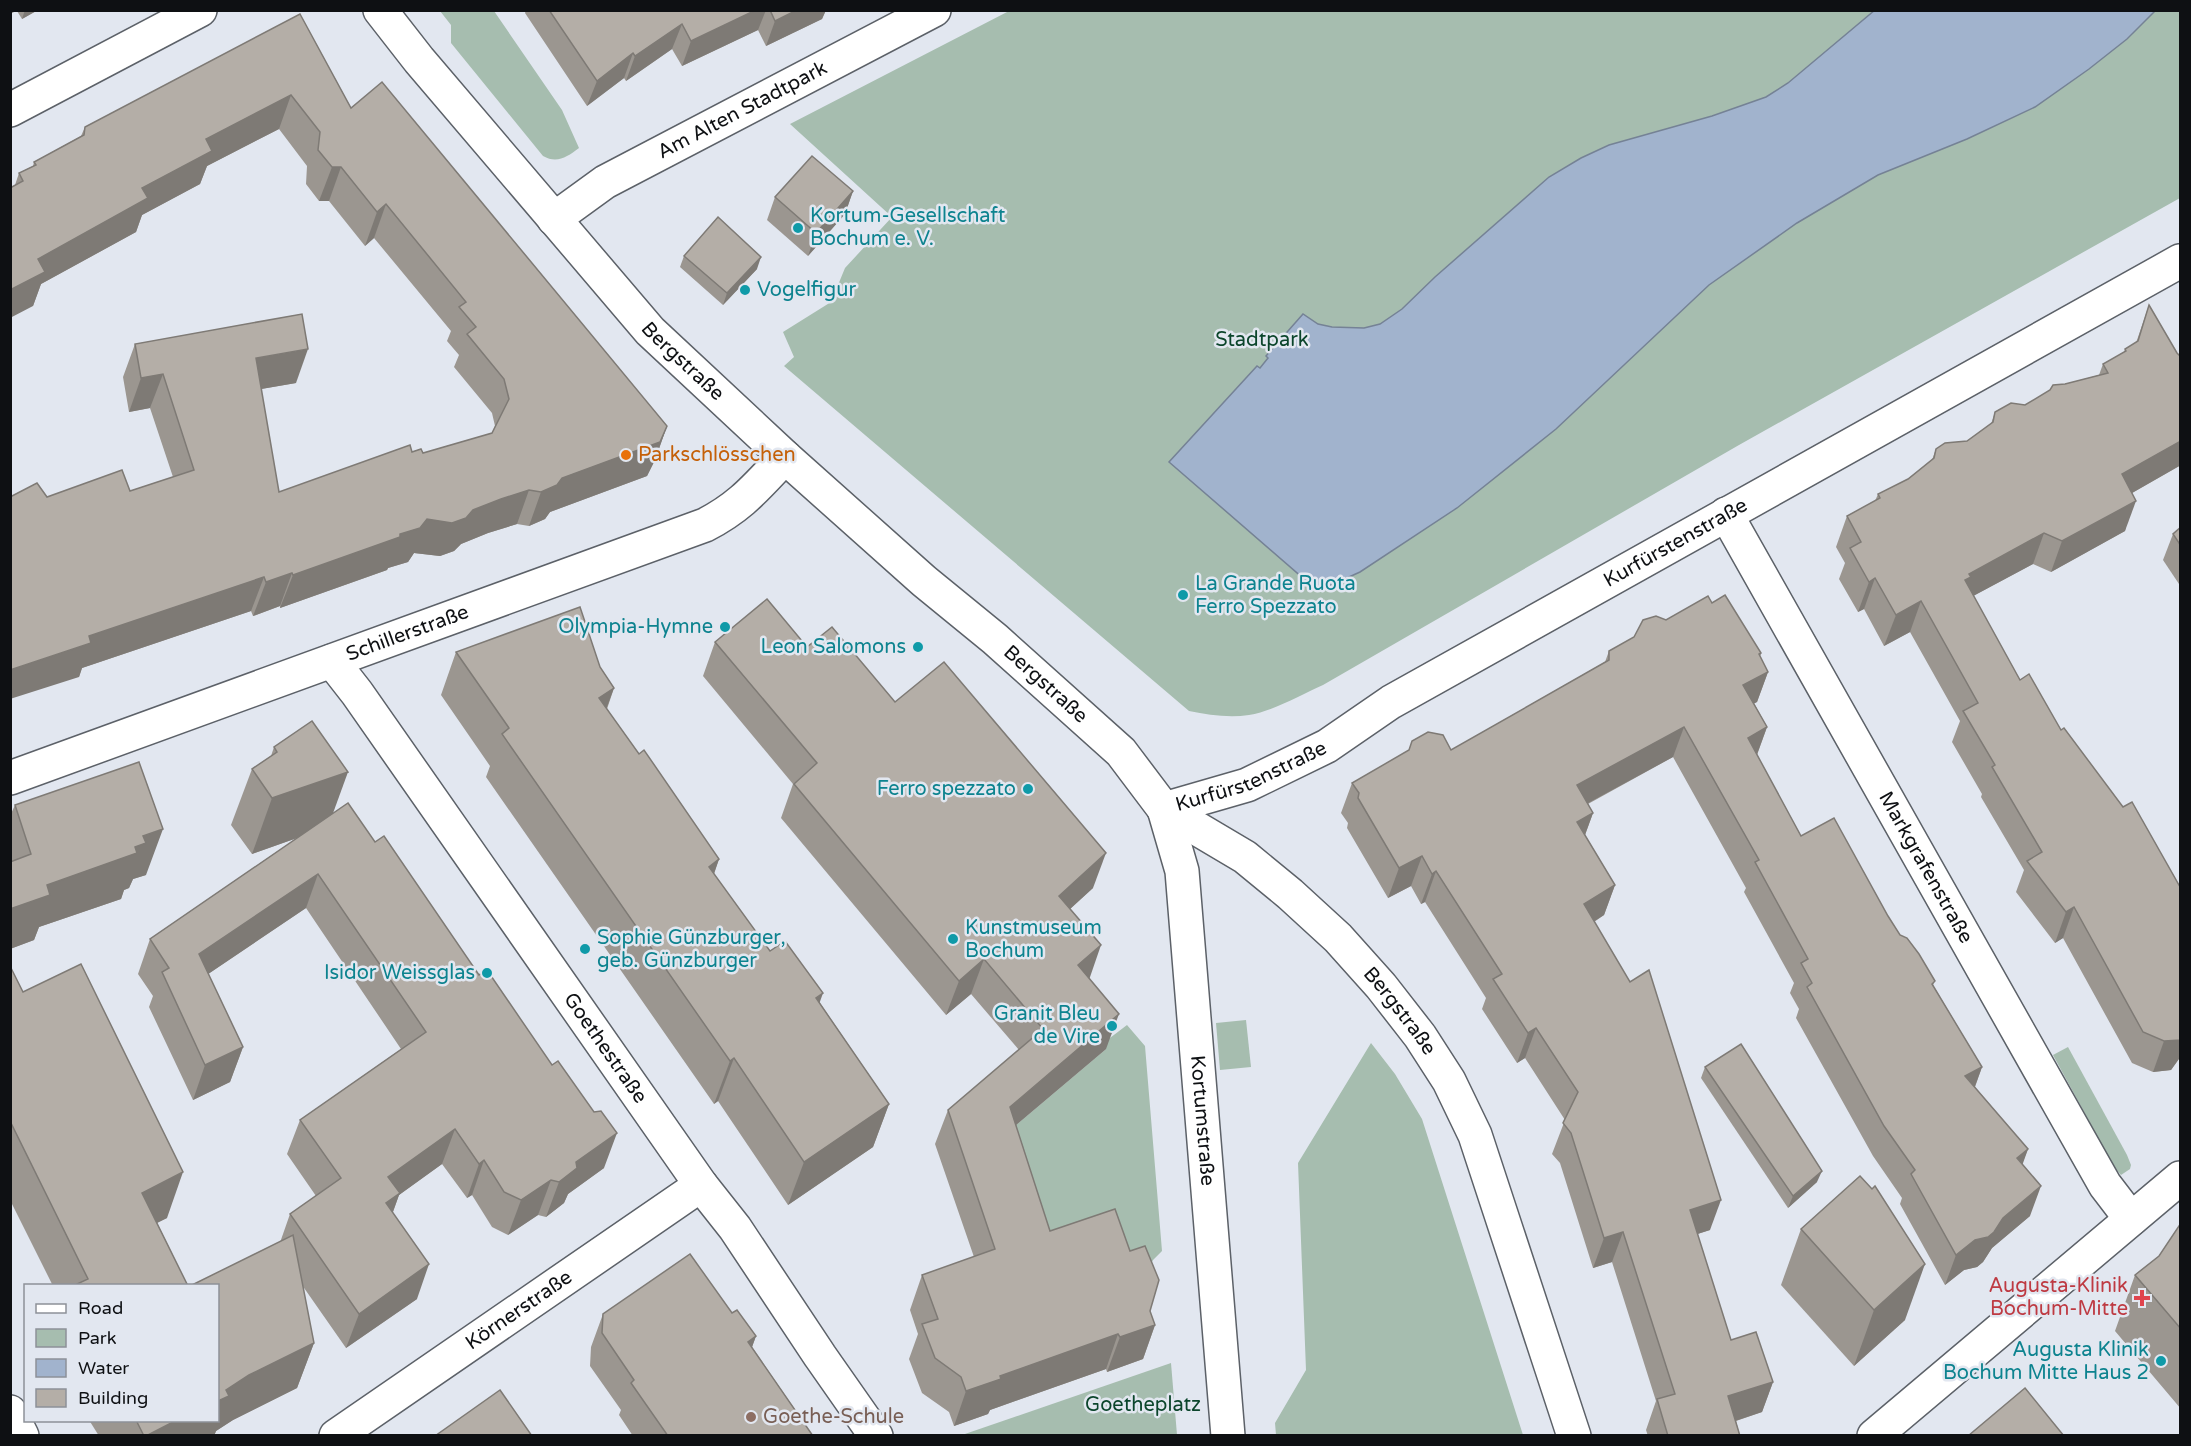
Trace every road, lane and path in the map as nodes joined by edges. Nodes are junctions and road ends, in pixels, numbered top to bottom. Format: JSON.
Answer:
{"nodes":[{"id":1,"x":200,"y":10,"type":"edge"},
{"id":2,"x":380,"y":10,"type":"edge"},
{"id":3,"x":934,"y":10,"type":"edge"},
{"id":4,"x":10,"y":110,"type":"edge"},
{"id":5,"x":554,"y":219,"type":"junction"},
{"id":6,"x":2176,"y":272,"type":"edge"},
{"id":7,"x":784,"y":457,"type":"junction"},
{"id":8,"x":1726,"y":514,"type":"junction"},
{"id":9,"x":332,"y":661,"type":"junction"},
{"id":10,"x":10,"y":778,"type":"edge"},
{"id":11,"x":1164,"y":809,"type":"junction"},
{"id":12,"x":2181,"y":1178,"type":"edge"},
{"id":13,"x":701,"y":1185,"type":"junction"},
{"id":14,"x":2131,"y":1219,"type":"junction"},
{"id":15,"x":10,"y":1412,"type":"edge"},
{"id":16,"x":22,"y":1436,"type":"edge"},
{"id":17,"x":336,"y":1436,"type":"edge"},
{"id":18,"x":876,"y":1436,"type":"edge"},
{"id":19,"x":1228,"y":1436,"type":"edge"},
{"id":20,"x":1574,"y":1436,"type":"edge"},
{"id":21,"x":1874,"y":1436,"type":"edge"}],
"edges":[{"from":1,"to":4,"type":"street"},
{"from":2,"to":5,"type":"street","name":"Bergstraße"},
{"from":3,"to":5,"type":"street","name":"Am Alten Stadtpark"},
{"from":5,"to":7,"type":"street","name":"Bergstraße"},
{"from":6,"to":8,"type":"street","name":"Kurfürstenstraße"},
{"from":7,"to":9,"type":"street","name":"Schillerstraße"},
{"from":7,"to":11,"type":"street","name":"Bergstraße"},
{"from":8,"to":11,"type":"street","name":"Kurfürstenstraße"},
{"from":8,"to":14,"type":"street","name":"Markgrafenstraße"},
{"from":9,"to":10,"type":"street","name":"Schillerstraße"},
{"from":9,"to":13,"type":"street","name":"Goethestraße"},
{"from":11,"to":19,"type":"street","name":"Kortumstraße"},
{"from":11,"to":20,"type":"street","name":"Bergstraße"},
{"from":12,"to":14,"type":"street"},
{"from":13,"to":17,"type":"street","name":"Körnerstraße"},
{"from":13,"to":18,"type":"street","name":"Goethestraße"},
{"from":14,"to":21,"type":"street"},
{"from":15,"to":16,"type":"street"}]}
